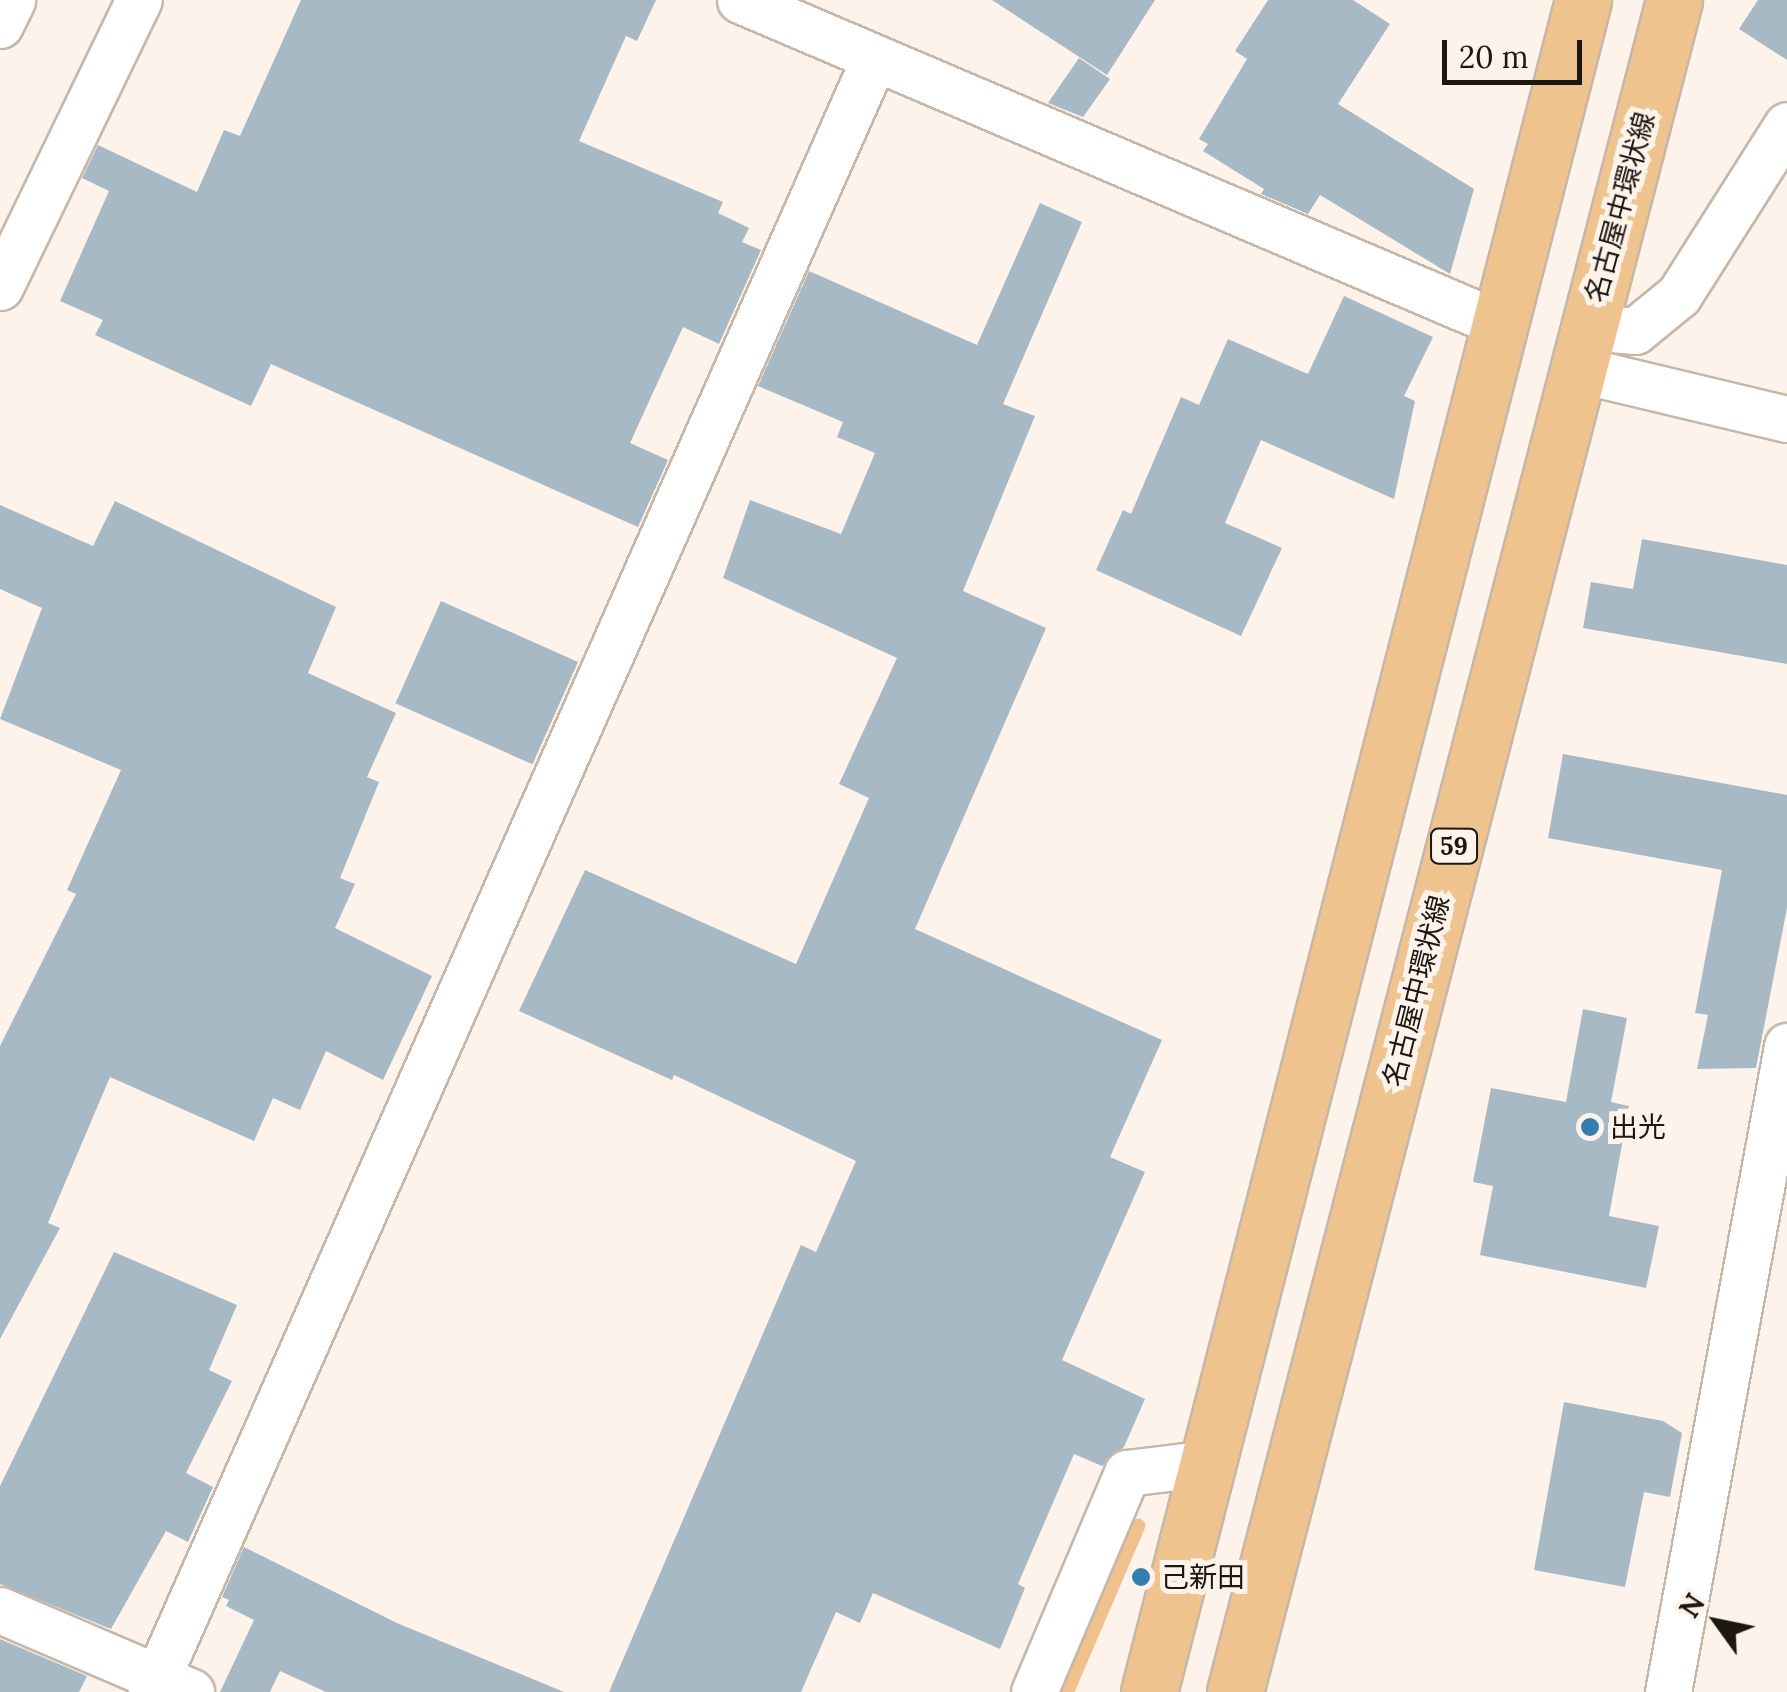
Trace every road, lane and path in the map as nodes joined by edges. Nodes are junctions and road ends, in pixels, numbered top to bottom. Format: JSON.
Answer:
{"nodes":[{"id":1,"x":12,"y":0,"type":"edge"},
{"id":2,"x":139,"y":0,"type":"edge"},
{"id":3,"x":740,"y":0,"type":"edge"},
{"id":4,"x":1583,"y":0,"type":"edge"},
{"id":5,"x":1674,"y":0,"type":"edge"},
{"id":6,"x":0,"y":25,"type":"edge"},
{"id":7,"x":873,"y":60,"type":"junction"},
{"id":8,"x":1787,"y":125,"type":"edge"},
{"id":9,"x":0,"y":288,"type":"edge"},
{"id":10,"x":1500,"y":324,"type":"junction"},
{"id":11,"x":1582,"y":348,"type":"junction"},
{"id":12,"x":1787,"y":419,"type":"edge"},
{"id":13,"x":1787,"y":1046,"type":"edge"},
{"id":14,"x":1208,"y":1462,"type":"junction"},
{"id":15,"x":0,"y":1610,"type":"edge"},
{"id":16,"x":167,"y":1687,"type":"edge"},
{"id":17,"x":1034,"y":1692,"type":"edge"},
{"id":18,"x":1148,"y":1692,"type":"edge"},
{"id":19,"x":1235,"y":1692,"type":"edge"},
{"id":20,"x":1668,"y":1692,"type":"edge"}],
"edges":[{"from":1,"to":6,"type":"street"},
{"from":2,"to":9,"type":"street"},
{"from":3,"to":7,"type":"street"},
{"from":4,"to":10,"type":"main road"},
{"from":5,"to":11,"type":"main road","name":"名古屋中環状線","number":"59"},
{"from":7,"to":10,"type":"street"},
{"from":7,"to":16,"type":"street"},
{"from":8,"to":11,"type":"street"},
{"from":10,"to":14,"type":"main road"},
{"from":11,"to":12,"type":"street"},
{"from":11,"to":19,"type":"main road","name":"名古屋中環状線","number":"59"},
{"from":13,"to":20,"type":"street"},
{"from":14,"to":17,"type":"street"},
{"from":14,"to":18,"type":"main road"},
{"from":15,"to":16,"type":"street"}]}
